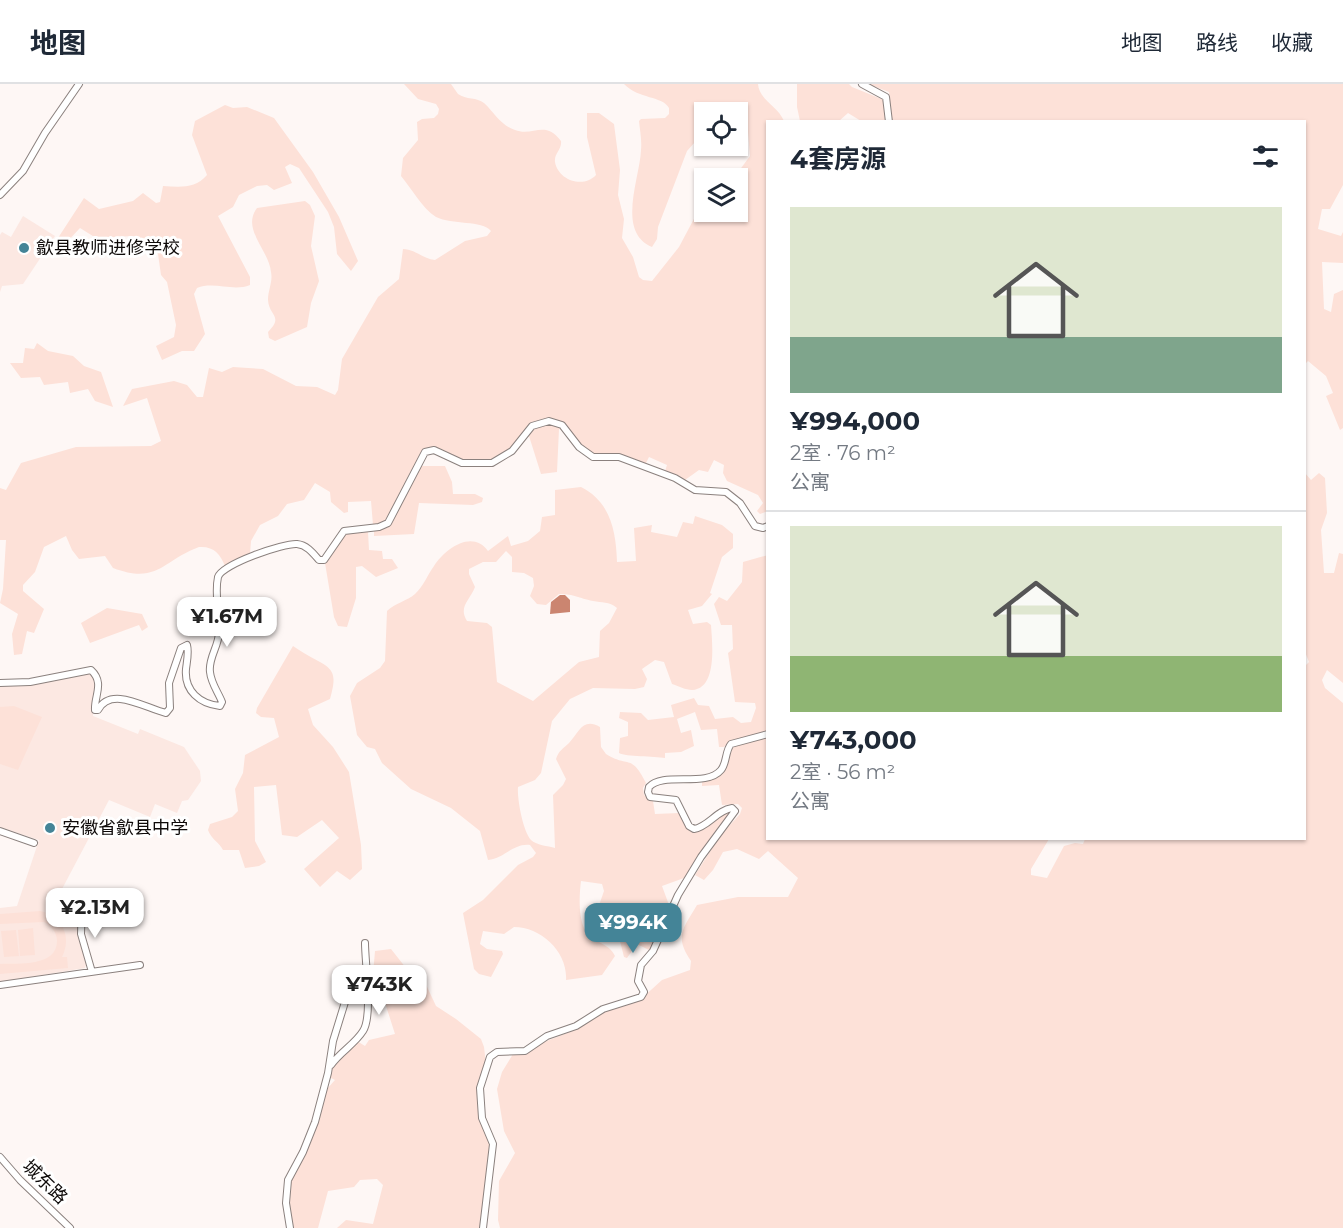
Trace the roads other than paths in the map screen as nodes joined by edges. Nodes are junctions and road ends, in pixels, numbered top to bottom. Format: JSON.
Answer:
{"nodes":[{"id":1,"x":79,"y":84,"type":"edge"},
{"id":2,"x":862,"y":84,"type":"edge"},
{"id":3,"x":889,"y":120,"type":"edge"},
{"id":4,"x":0,"y":195,"type":"edge"},
{"id":5,"x":766,"y":527,"type":"edge"},
{"id":6,"x":0,"y":683,"type":"edge"},
{"id":7,"x":766,"y":735,"type":"edge"},
{"id":8,"x":0,"y":831,"type":"edge"},
{"id":9,"x":34,"y":843,"type":"dead end"},
{"id":10,"x":97,"y":901,"type":"dead end"},
{"id":11,"x":365,"y":943,"type":"dead end"},
{"id":12,"x":140,"y":965,"type":"dead end"},
{"id":13,"x":92,"y":972,"type":"junction"},
{"id":14,"x":0,"y":985,"type":"edge"},
{"id":15,"x":345,"y":1002,"type":"dead end"},
{"id":16,"x":329,"y":1068,"type":"junction"},
{"id":17,"x":0,"y":1157,"type":"edge"},
{"id":18,"x":70,"y":1228,"type":"edge"},
{"id":19,"x":290,"y":1228,"type":"edge"},
{"id":20,"x":483,"y":1228,"type":"edge"}],
"edges":[{"from":1,"to":4,"type":"street"},
{"from":2,"to":3,"type":"street"},
{"from":5,"to":6,"type":"street"},
{"from":7,"to":20,"type":"street"},
{"from":8,"to":9,"type":"street"},
{"from":10,"to":13,"type":"street"},
{"from":11,"to":16,"type":"street"},
{"from":12,"to":13,"type":"street"},
{"from":13,"to":14,"type":"street"},
{"from":15,"to":16,"type":"street"},
{"from":16,"to":19,"type":"street"},
{"from":17,"to":18,"type":"street","name":"城东路"}]}
